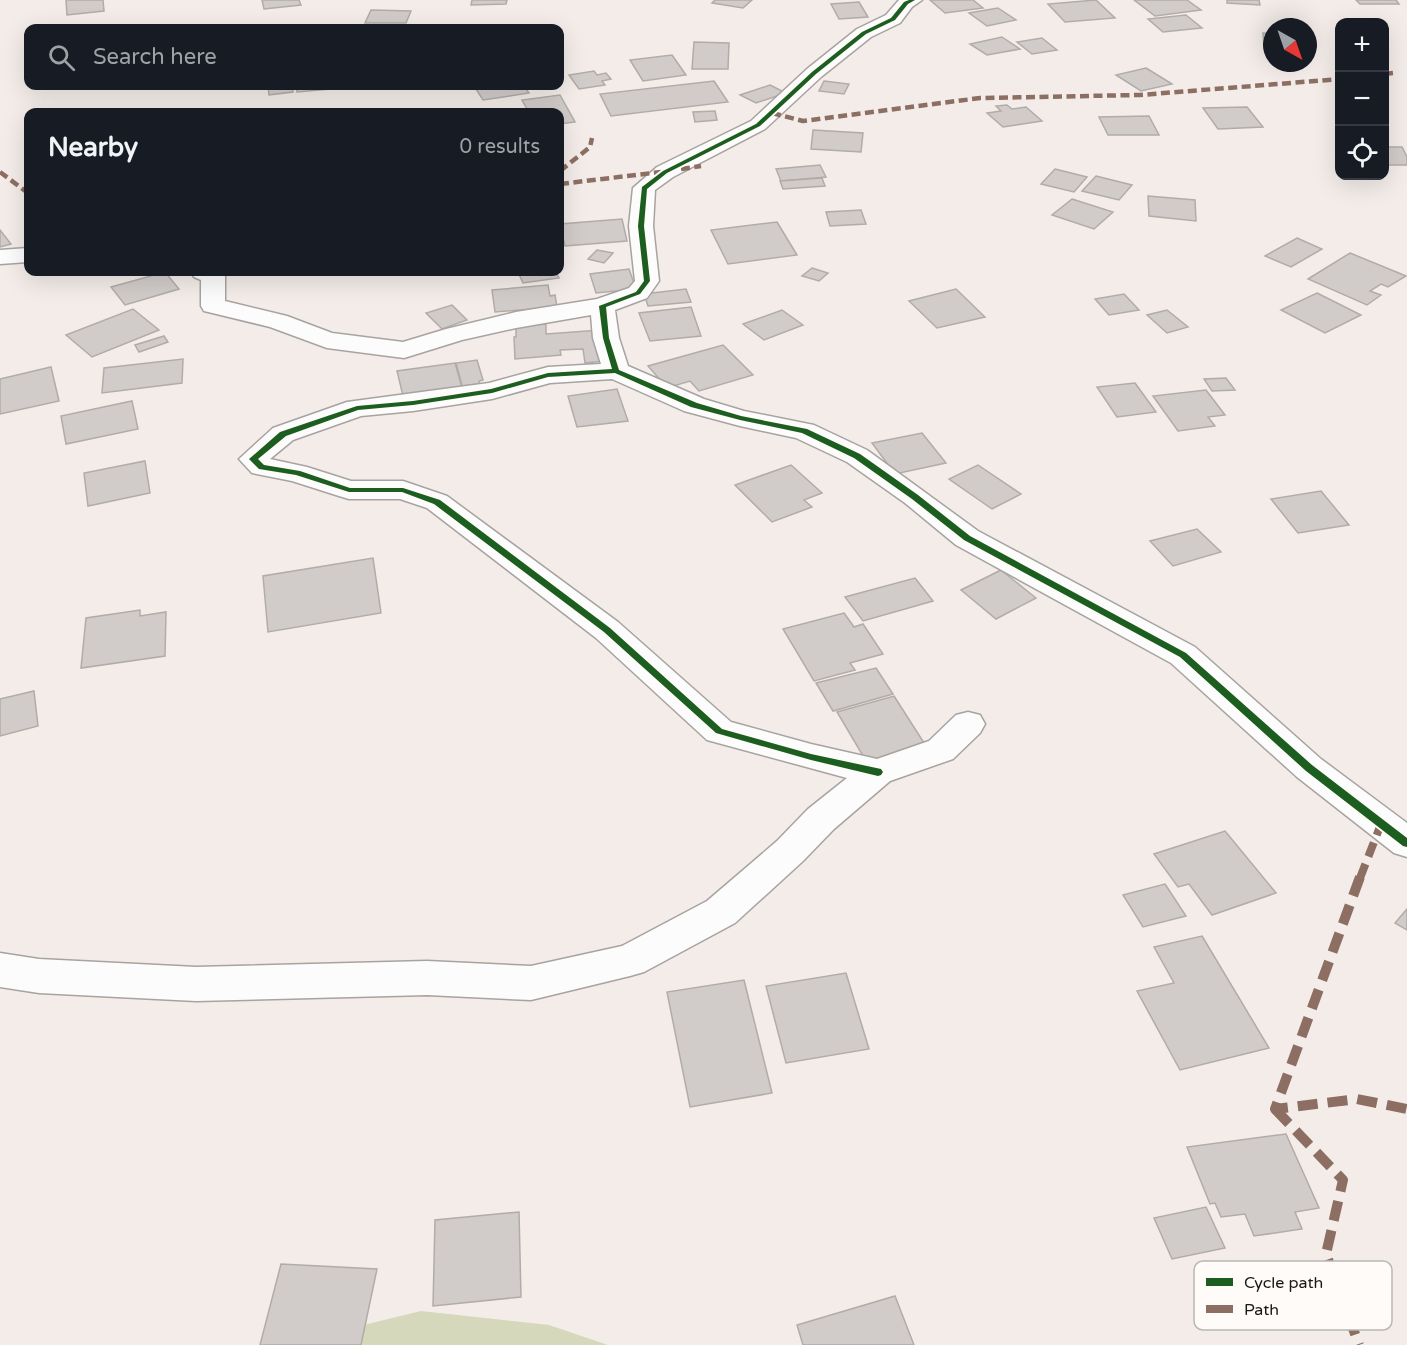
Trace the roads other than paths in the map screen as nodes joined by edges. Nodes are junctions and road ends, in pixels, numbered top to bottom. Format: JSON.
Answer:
{"nodes":[{"id":1,"x":914,"y":0,"type":"edge"},
{"id":2,"x":24,"y":255,"type":"edge"},
{"id":3,"x":0,"y":257,"type":"edge"},
{"id":4,"x":213,"y":276,"type":"edge"},
{"id":5,"x":602,"y":306,"type":"junction"},
{"id":6,"x":616,"y":371,"type":"junction"},
{"id":7,"x":968,"y":724,"type":"dead end"},
{"id":8,"x":878,"y":772,"type":"junction"},
{"id":9,"x":1407,"y":843,"type":"edge"},
{"id":10,"x":0,"y":970,"type":"edge"}],
"edges":[{"from":1,"to":5,"type":"street"},
{"from":2,"to":3,"type":"street"},
{"from":4,"to":5,"type":"street"},
{"from":5,"to":6,"type":"street"},
{"from":6,"to":8,"type":"street"},
{"from":6,"to":9,"type":"street"},
{"from":7,"to":8,"type":"street"},
{"from":8,"to":10,"type":"street"}]}
